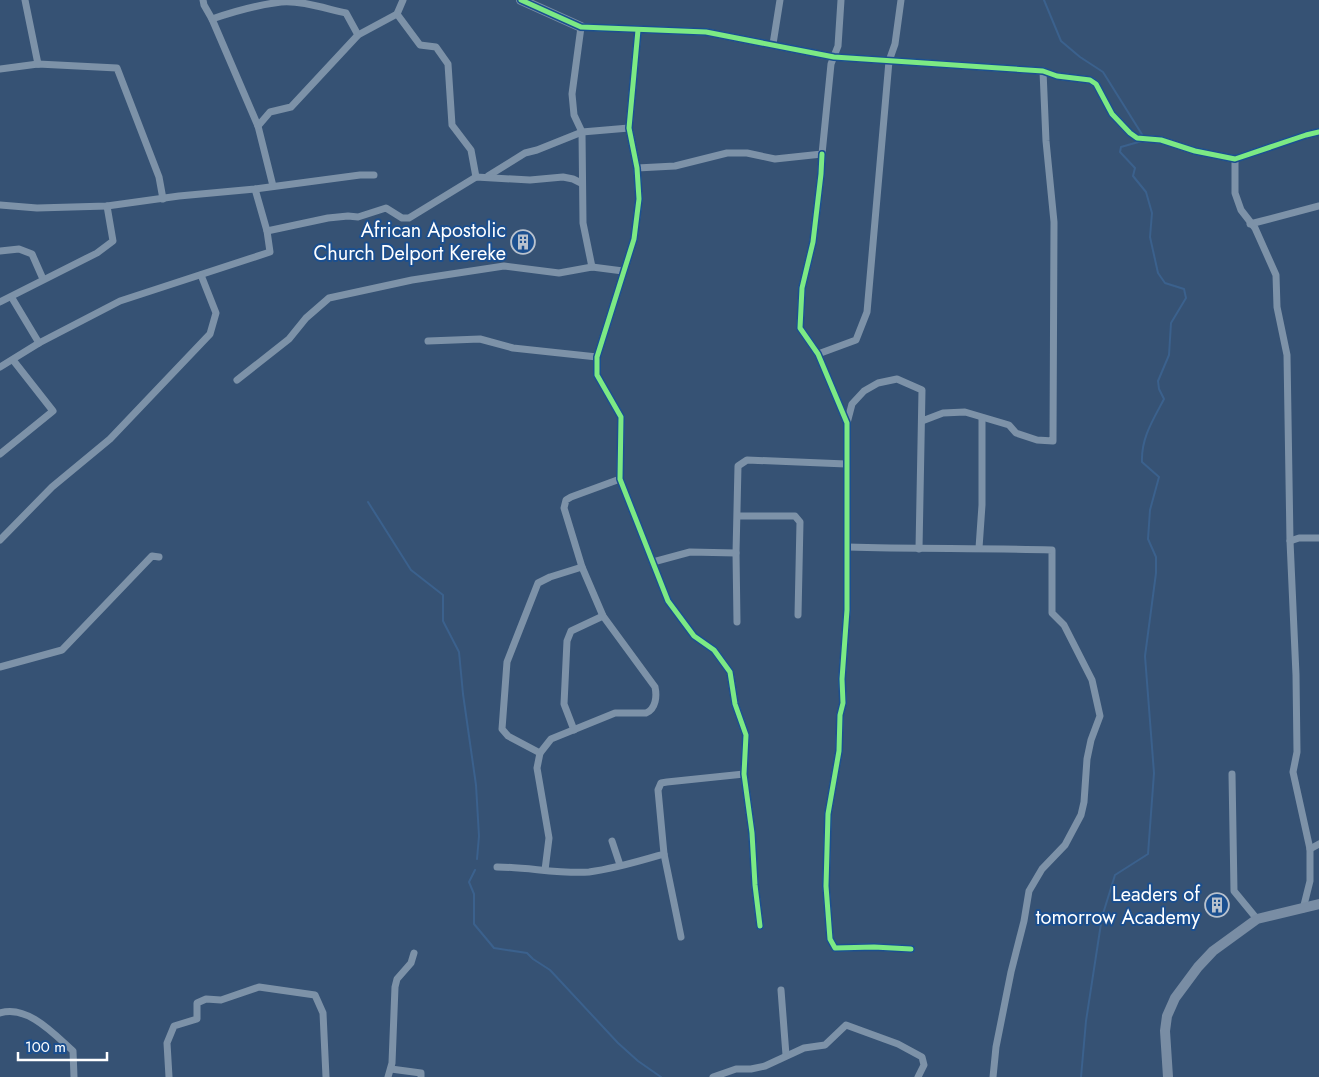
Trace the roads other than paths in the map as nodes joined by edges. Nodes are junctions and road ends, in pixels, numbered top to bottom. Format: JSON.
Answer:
{"nodes":[{"id":1,"x":25,"y":0,"type":"edge"},
{"id":2,"x":203,"y":0,"type":"edge"},
{"id":3,"x":403,"y":0,"type":"edge"},
{"id":4,"x":521,"y":0,"type":"edge"},
{"id":5,"x":780,"y":0,"type":"edge"},
{"id":6,"x":841,"y":0,"type":"edge"},
{"id":7,"x":901,"y":0,"type":"edge"},
{"id":8,"x":397,"y":14,"type":"junction"},
{"id":9,"x":212,"y":18,"type":"junction"},
{"id":10,"x":581,"y":27,"type":"junction"},
{"id":11,"x":638,"y":30,"type":"junction"},
{"id":12,"x":358,"y":35,"type":"junction"},
{"id":13,"x":772,"y":44,"type":"junction"},
{"id":14,"x":834,"y":57,"type":"junction"},
{"id":15,"x":889,"y":61,"type":"junction"},
{"id":16,"x":38,"y":64,"type":"junction"},
{"id":17,"x":0,"y":70,"type":"edge"},
{"id":18,"x":1043,"y":71,"type":"junction"},
{"id":19,"x":258,"y":126,"type":"junction"},
{"id":20,"x":629,"y":128,"type":"junction"},
{"id":21,"x":582,"y":132,"type":"junction"},
{"id":22,"x":1319,"y":132,"type":"edge"},
{"id":23,"x":822,"y":154,"type":"junction"},
{"id":24,"x":1234,"y":159,"type":"junction"},
{"id":25,"x":636,"y":168,"type":"junction"},
{"id":26,"x":374,"y":175,"type":"dead end"},
{"id":27,"x":488,"y":176,"type":"junction"},
{"id":28,"x":476,"y":177,"type":"junction"},
{"id":29,"x":581,"y":183,"type":"junction"},
{"id":30,"x":273,"y":186,"type":"junction"},
{"id":31,"x":255,"y":189,"type":"junction"},
{"id":32,"x":163,"y":199,"type":"junction"},
{"id":33,"x":0,"y":206,"type":"edge"},
{"id":34,"x":107,"y":206,"type":"junction"},
{"id":35,"x":1319,"y":206,"type":"edge"},
{"id":36,"x":1250,"y":224,"type":"junction"},
{"id":37,"x":267,"y":231,"type":"junction"},
{"id":38,"x":0,"y":250,"type":"edge"},
{"id":39,"x":592,"y":267,"type":"junction"},
{"id":40,"x":623,"y":271,"type":"junction"},
{"id":41,"x":201,"y":275,"type":"junction"},
{"id":42,"x":43,"y":279,"type":"junction"},
{"id":43,"x":12,"y":298,"type":"junction"},
{"id":44,"x":0,"y":302,"type":"edge"},
{"id":45,"x":428,"y":341,"type":"dead end"},
{"id":46,"x":39,"y":343,"type":"junction"},
{"id":47,"x":818,"y":354,"type":"junction"},
{"id":48,"x":597,"y":357,"type":"junction"},
{"id":49,"x":14,"y":360,"type":"junction"},
{"id":50,"x":0,"y":367,"type":"edge"},
{"id":51,"x":237,"y":380,"type":"dead end"},
{"id":52,"x":982,"y":418,"type":"junction"},
{"id":53,"x":922,"y":421,"type":"junction"},
{"id":54,"x":846,"y":423,"type":"junction"},
{"id":55,"x":0,"y":454,"type":"edge"},
{"id":56,"x":846,"y":464,"type":"junction"},
{"id":57,"x":620,"y":478,"type":"junction"},
{"id":58,"x":738,"y":516,"type":"junction"},
{"id":59,"x":1319,"y":538,"type":"edge"},
{"id":60,"x":0,"y":540,"type":"edge"},
{"id":61,"x":1290,"y":541,"type":"junction"},
{"id":62,"x":848,"y":547,"type":"junction"},
{"id":63,"x":979,"y":548,"type":"junction"},
{"id":64,"x":919,"y":550,"type":"junction"},
{"id":65,"x":736,"y":553,"type":"junction"},
{"id":66,"x":159,"y":557,"type":"dead end"},
{"id":67,"x":653,"y":562,"type":"junction"},
{"id":68,"x":582,"y":567,"type":"junction"},
{"id":69,"x":798,"y":615,"type":"dead end"},
{"id":70,"x":603,"y":616,"type":"junction"},
{"id":71,"x":737,"y":622,"type":"dead end"},
{"id":72,"x":0,"y":667,"type":"edge"},
{"id":73,"x":574,"y":730,"type":"junction"},
{"id":74,"x":540,"y":753,"type":"junction"},
{"id":75,"x":744,"y":774,"type":"junction"},
{"id":76,"x":1232,"y":774,"type":"dead end"},
{"id":77,"x":612,"y":841,"type":"dead end"},
{"id":78,"x":1319,"y":844,"type":"edge"},
{"id":79,"x":1310,"y":849,"type":"junction"},
{"id":80,"x":664,"y":854,"type":"junction"},
{"id":81,"x":620,"y":866,"type":"junction"},
{"id":82,"x":497,"y":867,"type":"dead end"},
{"id":83,"x":545,"y":870,"type":"junction"},
{"id":84,"x":1319,"y":904,"type":"edge"},
{"id":85,"x":1303,"y":909,"type":"junction"},
{"id":86,"x":1257,"y":919,"type":"junction"},
{"id":87,"x":760,"y":926,"type":"dead end"},
{"id":88,"x":681,"y":937,"type":"dead end"},
{"id":89,"x":911,"y":949,"type":"dead end"},
{"id":90,"x":414,"y":953,"type":"dead end"},
{"id":91,"x":781,"y":990,"type":"dead end"},
{"id":92,"x":0,"y":1013,"type":"edge"},
{"id":93,"x":786,"y":1055,"type":"junction"},
{"id":94,"x":391,"y":1068,"type":"junction"},
{"id":95,"x":74,"y":1077,"type":"edge"},
{"id":96,"x":169,"y":1077,"type":"edge"},
{"id":97,"x":326,"y":1077,"type":"edge"},
{"id":98,"x":388,"y":1077,"type":"edge"},
{"id":99,"x":421,"y":1077,"type":"edge"},
{"id":100,"x":713,"y":1077,"type":"edge"},
{"id":101,"x":918,"y":1077,"type":"edge"},
{"id":102,"x":993,"y":1077,"type":"edge"},
{"id":103,"x":1168,"y":1077,"type":"edge"}],
"edges":[{"from":1,"to":16,"type":"street"},
{"from":2,"to":9,"type":"street"},
{"from":3,"to":8,"type":"street"},
{"from":4,"to":10,"type":"street"},
{"from":5,"to":13,"type":"street"},
{"from":6,"to":14,"type":"street"},
{"from":7,"to":15,"type":"street"},
{"from":8,"to":12,"type":"street"},
{"from":8,"to":28,"type":"street"},
{"from":9,"to":12,"type":"street"},
{"from":9,"to":19,"type":"street"},
{"from":10,"to":11,"type":"street"},
{"from":10,"to":21,"type":"street"},
{"from":11,"to":13,"type":"street"},
{"from":11,"to":20,"type":"street"},
{"from":12,"to":19,"type":"street"},
{"from":13,"to":14,"type":"street"},
{"from":14,"to":15,"type":"street"},
{"from":14,"to":23,"type":"street"},
{"from":15,"to":18,"type":"street"},
{"from":15,"to":47,"type":"street"},
{"from":16,"to":17,"type":"street"},
{"from":16,"to":32,"type":"street"},
{"from":18,"to":24,"type":"street"},
{"from":18,"to":52,"type":"street"},
{"from":19,"to":30,"type":"street"},
{"from":20,"to":21,"type":"street"},
{"from":20,"to":25,"type":"street"},
{"from":21,"to":27,"type":"street"},
{"from":21,"to":29,"type":"street"},
{"from":22,"to":24,"type":"street"},
{"from":23,"to":25,"type":"street"},
{"from":23,"to":47,"type":"street"},
{"from":24,"to":36,"type":"street"},
{"from":25,"to":40,"type":"street"},
{"from":26,"to":30,"type":"street"},
{"from":27,"to":28,"type":"street"},
{"from":27,"to":29,"type":"street"},
{"from":28,"to":37,"type":"street"},
{"from":29,"to":39,"type":"street"},
{"from":30,"to":31,"type":"street"},
{"from":31,"to":32,"type":"street"},
{"from":31,"to":37,"type":"street"},
{"from":32,"to":34,"type":"street"},
{"from":33,"to":34,"type":"street"},
{"from":34,"to":42,"type":"street"},
{"from":35,"to":36,"type":"street"},
{"from":36,"to":61,"type":"street"},
{"from":37,"to":41,"type":"street"},
{"from":38,"to":42,"type":"street"},
{"from":39,"to":40,"type":"street"},
{"from":39,"to":51,"type":"street"},
{"from":40,"to":48,"type":"street"},
{"from":41,"to":46,"type":"street"},
{"from":41,"to":60,"type":"street"},
{"from":42,"to":43,"type":"street"},
{"from":43,"to":44,"type":"street"},
{"from":43,"to":46,"type":"street"},
{"from":45,"to":48,"type":"street"},
{"from":46,"to":49,"type":"street"},
{"from":47,"to":54,"type":"street"},
{"from":48,"to":57,"type":"street"},
{"from":49,"to":50,"type":"street"},
{"from":49,"to":55,"type":"street"},
{"from":52,"to":53,"type":"street"},
{"from":52,"to":63,"type":"street"},
{"from":53,"to":54,"type":"street"},
{"from":53,"to":64,"type":"street"},
{"from":54,"to":56,"type":"street"},
{"from":56,"to":58,"type":"street"},
{"from":56,"to":62,"type":"street"},
{"from":57,"to":67,"type":"street"},
{"from":57,"to":68,"type":"street"},
{"from":58,"to":65,"type":"street"},
{"from":58,"to":69,"type":"street"},
{"from":59,"to":61,"type":"street"},
{"from":61,"to":79,"type":"street"},
{"from":62,"to":64,"type":"street"},
{"from":62,"to":89,"type":"street"},
{"from":63,"to":64,"type":"street"},
{"from":63,"to":102,"type":"street"},
{"from":65,"to":67,"type":"street"},
{"from":65,"to":71,"type":"street"},
{"from":66,"to":72,"type":"street"},
{"from":67,"to":75,"type":"street"},
{"from":68,"to":70,"type":"street"},
{"from":68,"to":74,"type":"street"},
{"from":70,"to":73,"type":"street"},
{"from":70,"to":73,"type":"street"},
{"from":73,"to":74,"type":"street"},
{"from":74,"to":83,"type":"street"},
{"from":75,"to":80,"type":"street"},
{"from":75,"to":87,"type":"street"},
{"from":76,"to":86,"type":"street"},
{"from":77,"to":81,"type":"street"},
{"from":78,"to":79,"type":"street"},
{"from":79,"to":85,"type":"street"},
{"from":80,"to":81,"type":"street"},
{"from":80,"to":88,"type":"street"},
{"from":81,"to":83,"type":"street"},
{"from":82,"to":83,"type":"street"},
{"from":84,"to":85,"type":"street"},
{"from":85,"to":86,"type":"street"},
{"from":86,"to":103,"type":"street"},
{"from":90,"to":94,"type":"street"},
{"from":91,"to":93,"type":"street"},
{"from":92,"to":95,"type":"street"},
{"from":93,"to":100,"type":"street"},
{"from":93,"to":101,"type":"street"},
{"from":94,"to":98,"type":"street"},
{"from":94,"to":99,"type":"street"},
{"from":96,"to":97,"type":"street"}]}
